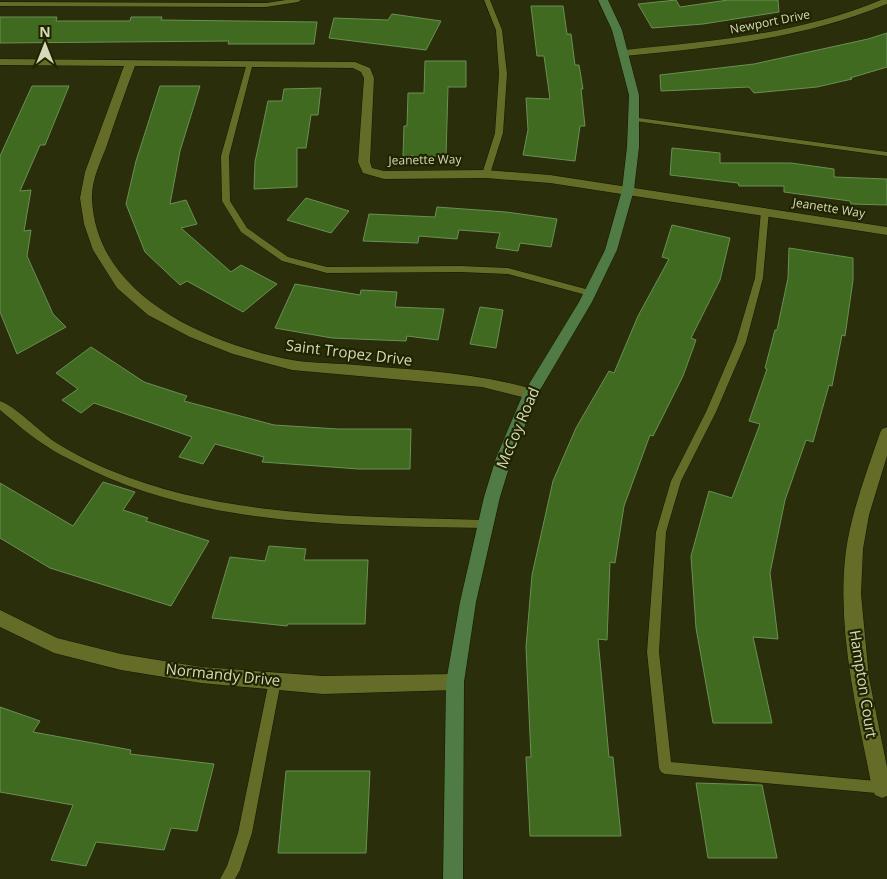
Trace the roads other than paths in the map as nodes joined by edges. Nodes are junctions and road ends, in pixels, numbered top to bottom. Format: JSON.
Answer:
{"nodes":[{"id":1,"x":298,"y":0,"type":"edge"},
{"id":2,"x":488,"y":0,"type":"edge"},
{"id":3,"x":603,"y":0,"type":"edge"},
{"id":4,"x":887,"y":1,"type":"edge"},
{"id":5,"x":0,"y":4,"type":"edge"},
{"id":6,"x":625,"y":53,"type":"junction"},
{"id":7,"x":131,"y":62,"type":"junction"},
{"id":8,"x":250,"y":63,"type":"junction"},
{"id":9,"x":1,"y":64,"type":"edge"},
{"id":10,"x":635,"y":119,"type":"junction"},
{"id":11,"x":887,"y":154,"type":"edge"},
{"id":12,"x":486,"y":174,"type":"junction"},
{"id":13,"x":628,"y":190,"type":"junction"},
{"id":14,"x":764,"y":212,"type":"junction"},
{"id":15,"x":887,"y":231,"type":"edge"},
{"id":16,"x":590,"y":293,"type":"junction"},
{"id":17,"x":530,"y":394,"type":"junction"},
{"id":18,"x":0,"y":405,"type":"edge"},
{"id":19,"x":887,"y":433,"type":"edge"},
{"id":20,"x":485,"y":524,"type":"junction"},
{"id":21,"x":0,"y":618,"type":"edge"},
{"id":22,"x":275,"y":681,"type":"junction"},
{"id":23,"x":455,"y":682,"type":"junction"},
{"id":24,"x":884,"y":788,"type":"edge"},
{"id":25,"x":227,"y":879,"type":"edge"},
{"id":26,"x":453,"y":879,"type":"edge"}],
"edges":[{"from":1,"to":5,"type":"lane"},
{"from":2,"to":12,"type":"lane"},
{"from":3,"to":6,"type":"street","name":"McCoy Road"},
{"from":4,"to":6,"type":"street","name":"Newport Drive"},
{"from":6,"to":10,"type":"street","name":"McCoy Road"},
{"from":7,"to":8,"type":"street","name":"Jeanette Way"},
{"from":7,"to":9,"type":"street","name":"Jeanette Way"},
{"from":7,"to":17,"type":"street","name":"Saint Tropez Drive"},
{"from":8,"to":12,"type":"street","name":"Jeanette Way"},
{"from":8,"to":16,"type":"lane"},
{"from":10,"to":11,"type":"lane"},
{"from":10,"to":13,"type":"street","name":"McCoy Road"},
{"from":12,"to":13,"type":"street","name":"Jeanette Way"},
{"from":13,"to":14,"type":"street","name":"Jeanette Way"},
{"from":13,"to":16,"type":"street","name":"McCoy Road"},
{"from":14,"to":15,"type":"street","name":"Jeanette Way"},
{"from":14,"to":24,"type":"lane"},
{"from":16,"to":17,"type":"street","name":"McCoy Road"},
{"from":17,"to":20,"type":"street","name":"McCoy Road"},
{"from":18,"to":20,"type":"lane"},
{"from":19,"to":24,"type":"street","name":"Hampton Court"},
{"from":20,"to":23,"type":"street","name":"McCoy Road"},
{"from":21,"to":22,"type":"street","name":"Normandy Drive"},
{"from":22,"to":23,"type":"street","name":"Normandy Drive"},
{"from":22,"to":25,"type":"lane"},
{"from":23,"to":26,"type":"street","name":"McCoy Road"}]}
